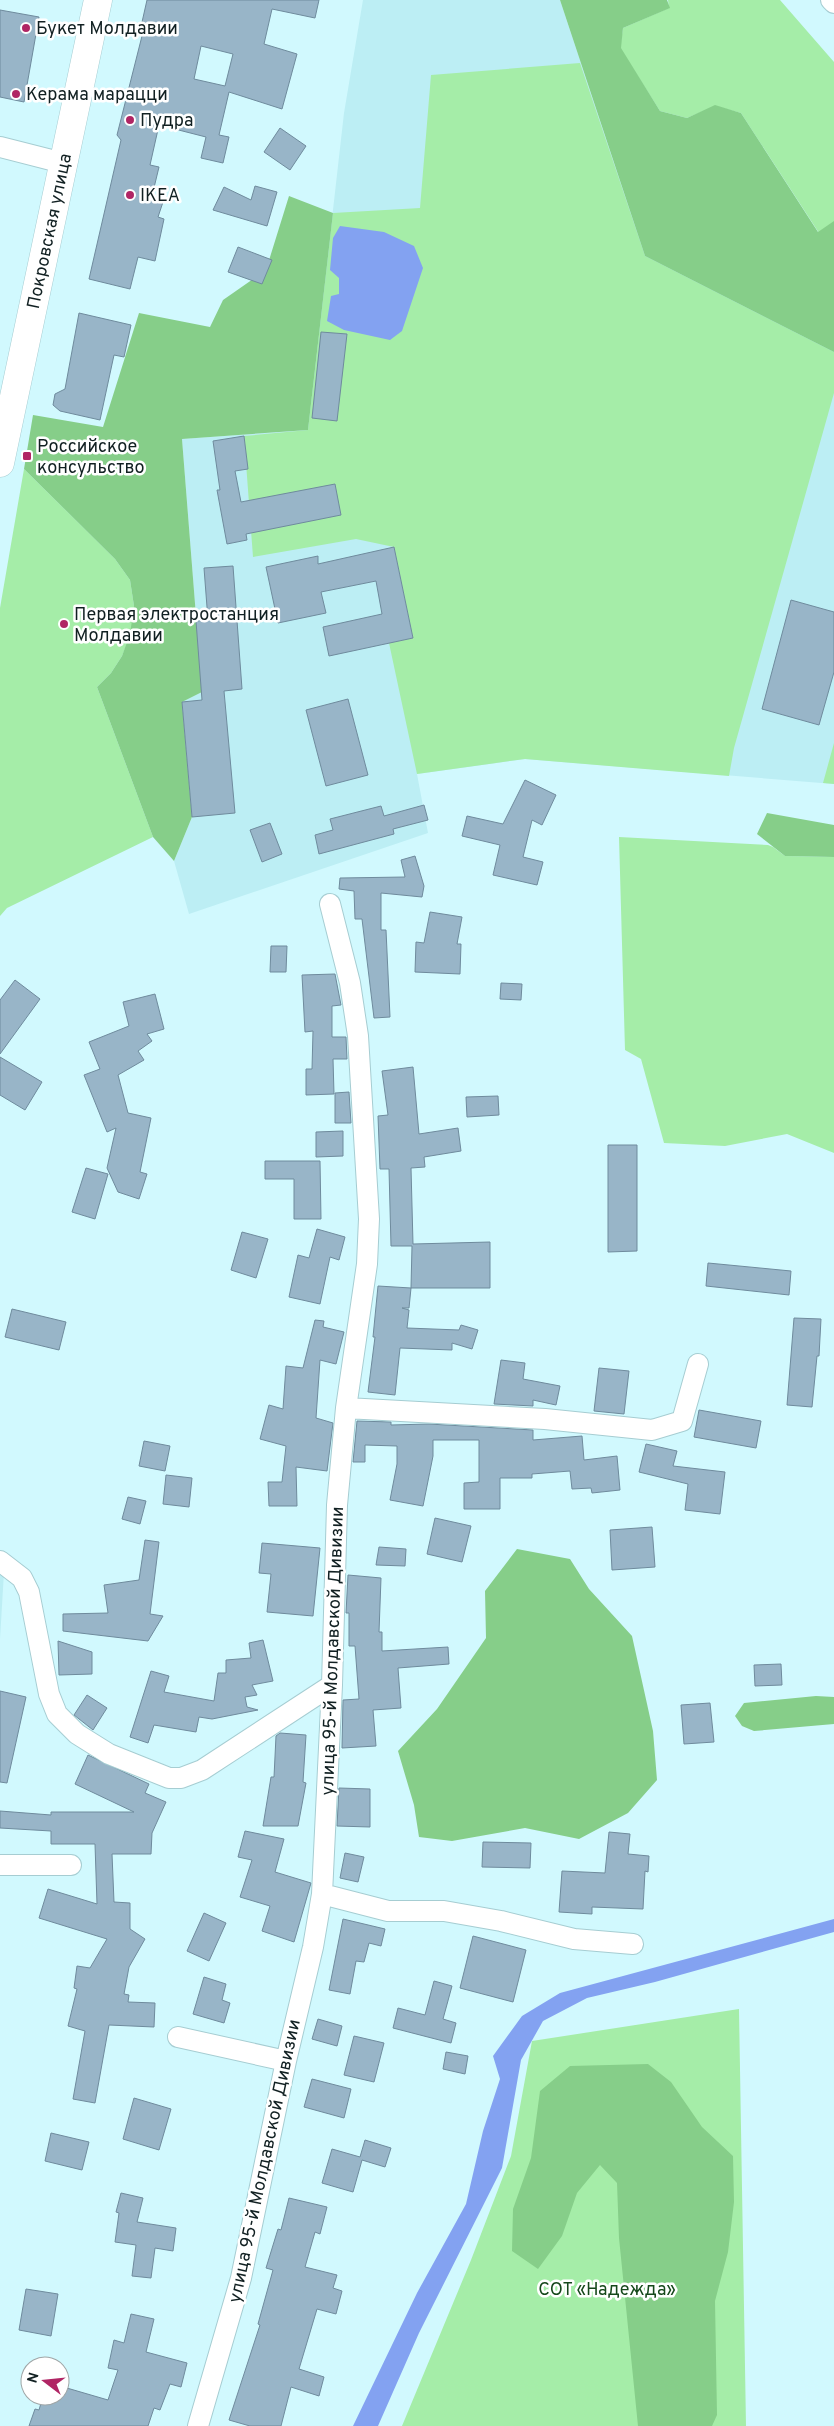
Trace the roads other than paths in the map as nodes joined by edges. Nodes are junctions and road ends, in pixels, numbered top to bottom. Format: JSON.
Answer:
{"nodes":[{"id":1,"x":98,"y":0,"type":"edge"},
{"id":2,"x":831,"y":0,"type":"edge"},
{"id":3,"x":834,"y":3,"type":"edge"},
{"id":4,"x":0,"y":147,"type":"edge"},
{"id":5,"x":63,"y":162,"type":"junction"},
{"id":6,"x":0,"y":463,"type":"edge"},
{"id":7,"x":330,"y":904,"type":"dead end"},
{"id":8,"x":698,"y":1364,"type":"dead end"},
{"id":9,"x":346,"y":1408,"type":"junction"},
{"id":10,"x":0,"y":1561,"type":"edge"},
{"id":11,"x":332,"y":1685,"type":"junction"},
{"id":12,"x":0,"y":1865,"type":"edge"},
{"id":13,"x":71,"y":1865,"type":"dead end"},
{"id":14,"x":322,"y":1894,"type":"junction"},
{"id":15,"x":634,"y":1944,"type":"dead end"},
{"id":16,"x":178,"y":2037,"type":"dead end"},
{"id":17,"x":286,"y":2061,"type":"junction"},
{"id":18,"x":198,"y":2426,"type":"edge"}],
"edges":[{"from":1,"to":5,"type":"main road","name":"Покровская улица"},
{"from":2,"to":3,"type":"street"},
{"from":4,"to":5,"type":"street"},
{"from":5,"to":6,"type":"main road","name":"Покровская улица"},
{"from":7,"to":9,"type":"street","name":"улица 95-й Молдавской Дивизии"},
{"from":8,"to":9,"type":"street"},
{"from":9,"to":11,"type":"street","name":"улица 95-й Молдавской Дивизии"},
{"from":10,"to":11,"type":"street"},
{"from":11,"to":14,"type":"street","name":"улица 95-й Молдавской Дивизии"},
{"from":12,"to":13,"type":"street"},
{"from":14,"to":15,"type":"street"},
{"from":14,"to":17,"type":"street","name":"улица 95-й Молдавской Дивизии"},
{"from":16,"to":17,"type":"street"},
{"from":17,"to":18,"type":"street","name":"улица 95-й Молдавской Дивизии"}]}
